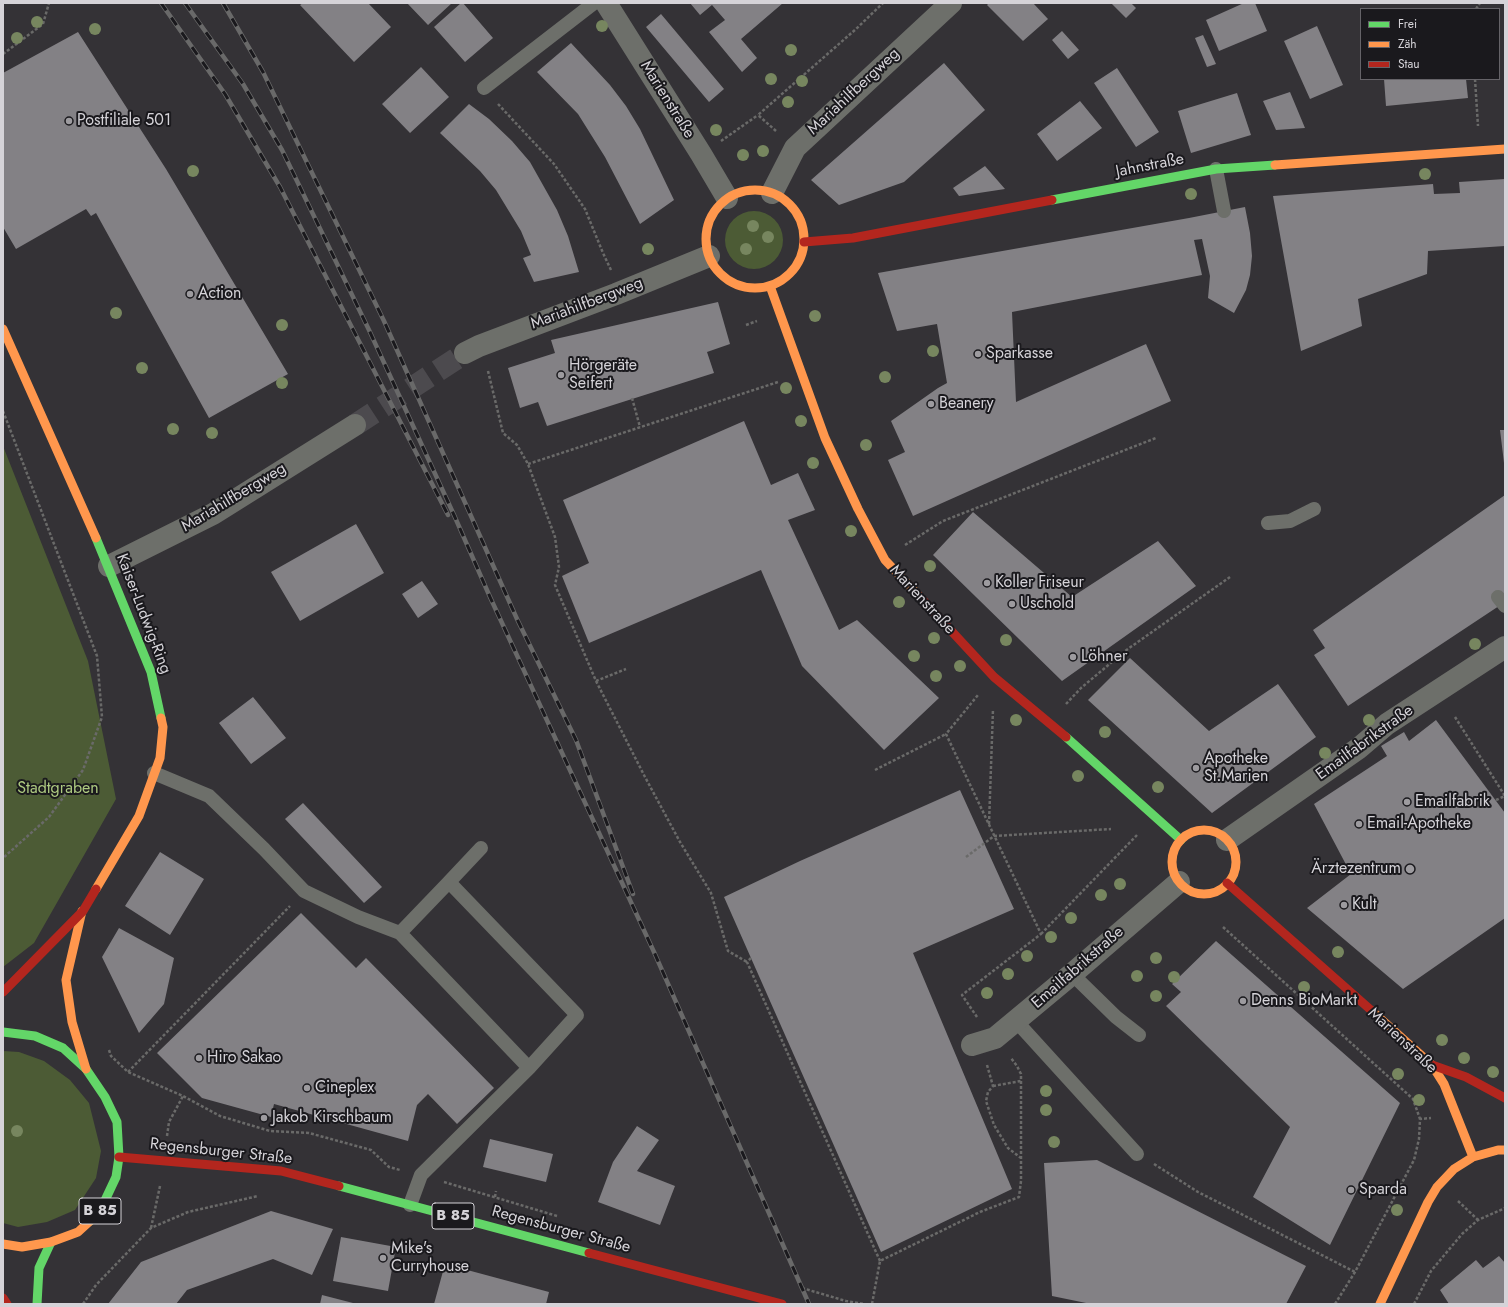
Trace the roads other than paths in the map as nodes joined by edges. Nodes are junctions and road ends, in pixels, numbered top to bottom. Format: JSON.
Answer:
{"nodes":[{"id":1,"x":594,"y":3,"type":"edge"},
{"id":2,"x":606,"y":3,"type":"edge"},
{"id":3,"x":951,"y":3,"type":"edge"},
{"id":4,"x":484,"y":88,"type":"road end"},
{"id":5,"x":1505,"y":148,"type":"edge"},
{"id":6,"x":1216,"y":169,"type":"junction"},
{"id":7,"x":772,"y":193,"type":"junction"},
{"id":8,"x":726,"y":198,"type":"junction"},
{"id":9,"x":1224,"y":211,"type":"dead end"},
{"id":10,"x":804,"y":242,"type":"junction"},
{"id":11,"x":709,"y":256,"type":"junction"},
{"id":12,"x":770,"y":286,"type":"junction"},
{"id":13,"x":3,"y":329,"type":"edge"},
{"id":14,"x":472,"y":349,"type":"tunnel mouth"},
{"id":15,"x":356,"y":425,"type":"tunnel mouth"},
{"id":16,"x":1314,"y":509,"type":"dead end"},
{"id":17,"x":1268,"y":523,"type":"dead end"},
{"id":18,"x":109,"y":566,"type":"junction"},
{"id":19,"x":1505,"y":647,"type":"edge"},
{"id":20,"x":154,"y":773,"type":"junction"},
{"id":21,"x":1181,"y":840,"type":"junction"},
{"id":22,"x":1228,"y":840,"type":"junction"},
{"id":23,"x":481,"y":848,"type":"dead end"},
{"id":24,"x":448,"y":882,"type":"junction"},
{"id":25,"x":1179,"y":882,"type":"junction"},
{"id":26,"x":1228,"y":883,"type":"junction"},
{"id":27,"x":83,"y":910,"type":"junction"},
{"id":28,"x":400,"y":933,"type":"junction"},
{"id":29,"x":1072,"y":974,"type":"junction"},
{"id":30,"x":3,"y":992,"type":"edge"},
{"id":31,"x":1016,"y":1021,"type":"junction"},
{"id":32,"x":3,"y":1032,"type":"edge"},
{"id":33,"x":1139,"y":1035,"type":"dead end"},
{"id":34,"x":972,"y":1045,"type":"dead end"},
{"id":35,"x":1432,"y":1065,"type":"junction"},
{"id":36,"x":530,"y":1068,"type":"junction"},
{"id":37,"x":86,"y":1069,"type":"junction"},
{"id":38,"x":1505,"y":1098,"type":"edge"},
{"id":39,"x":1505,"y":1150,"type":"edge"},
{"id":40,"x":1137,"y":1154,"type":"road end"},
{"id":41,"x":119,"y":1157,"type":"junction"},
{"id":42,"x":1473,"y":1157,"type":"junction"},
{"id":43,"x":410,"y":1205,"type":"junction"},
{"id":44,"x":51,"y":1242,"type":"junction"},
{"id":45,"x":3,"y":1244,"type":"edge"},
{"id":46,"x":3,"y":1298,"type":"edge"},
{"id":47,"x":1380,"y":1303,"type":"edge"},
{"id":48,"x":8,"y":1304,"type":"edge"},
{"id":49,"x":37,"y":1304,"type":"edge"},
{"id":50,"x":782,"y":1304,"type":"edge"}],
"edges":[{"from":1,"to":4,"type":"lane"},
{"from":2,"to":8,"type":"street","name":"Marienstraße"},
{"from":3,"to":7,"type":"street","name":"Mariahilfbergweg"},
{"from":5,"to":6,"type":"street","name":"Jahnstraße"},
{"from":6,"to":9,"type":"lane"},
{"from":6,"to":10,"type":"street","name":"Jahnstraße"},
{"from":7,"to":8,"type":"street"},
{"from":7,"to":10,"type":"street"},
{"from":8,"to":11,"type":"street"},
{"from":10,"to":12,"type":"street"},
{"from":11,"to":12,"type":"street"},
{"from":11,"to":14,"type":"street","name":"Mariahilfbergweg"},
{"from":12,"to":21,"type":"street","name":"Marienstraße"},
{"from":13,"to":18,"type":"street","name":"Kaiser-Ludwig-Ring"},
{"from":15,"to":18,"type":"street","name":"Mariahilfbergweg"},
{"from":16,"to":17,"type":"lane"},
{"from":18,"to":20,"type":"street","name":"Kaiser-Ludwig-Ring"},
{"from":19,"to":22,"type":"street","name":"Emailfabrikstraße"},
{"from":20,"to":27,"type":"street","name":"Kaiser-Ludwig-Ring"},
{"from":20,"to":28,"type":"lane"},
{"from":21,"to":22,"type":"street"},
{"from":21,"to":25,"type":"street"},
{"from":22,"to":26,"type":"street"},
{"from":23,"to":24,"type":"lane"},
{"from":24,"to":28,"type":"lane"},
{"from":24,"to":36,"type":"lane"},
{"from":25,"to":26,"type":"street"},
{"from":25,"to":29,"type":"street","name":"Emailfabrikstraße"},
{"from":26,"to":35,"type":"street","name":"Marienstraße"},
{"from":27,"to":30,"type":"street","name":"Kaiser-Ludwig-Ring"},
{"from":27,"to":37,"type":"street","name":"Kaiser-Ludwig-Ring"},
{"from":28,"to":36,"type":"lane"},
{"from":29,"to":31,"type":"street","name":"Emailfabrikstraße"},
{"from":29,"to":33,"type":"lane"},
{"from":31,"to":34,"type":"street","name":"Emailfabrikstraße"},
{"from":31,"to":40,"type":"lane"},
{"from":32,"to":37,"type":"street","number":"B 85"},
{"from":35,"to":38,"type":"street"},
{"from":35,"to":42,"type":"street","name":"Marienstraße"},
{"from":36,"to":43,"type":"lane"},
{"from":37,"to":41,"type":"street","number":"B 85"},
{"from":39,"to":42,"type":"street"},
{"from":41,"to":43,"type":"street","name":"Regensburger Straße","number":"B 85"},
{"from":41,"to":44,"type":"street","number":"B 85"},
{"from":42,"to":47,"type":"street"},
{"from":43,"to":50,"type":"street","name":"Regensburger Straße","number":"B 85"},
{"from":44,"to":45,"type":"street","number":"B 85"},
{"from":44,"to":49,"type":"street"},
{"from":46,"to":48,"type":"street"}]}
